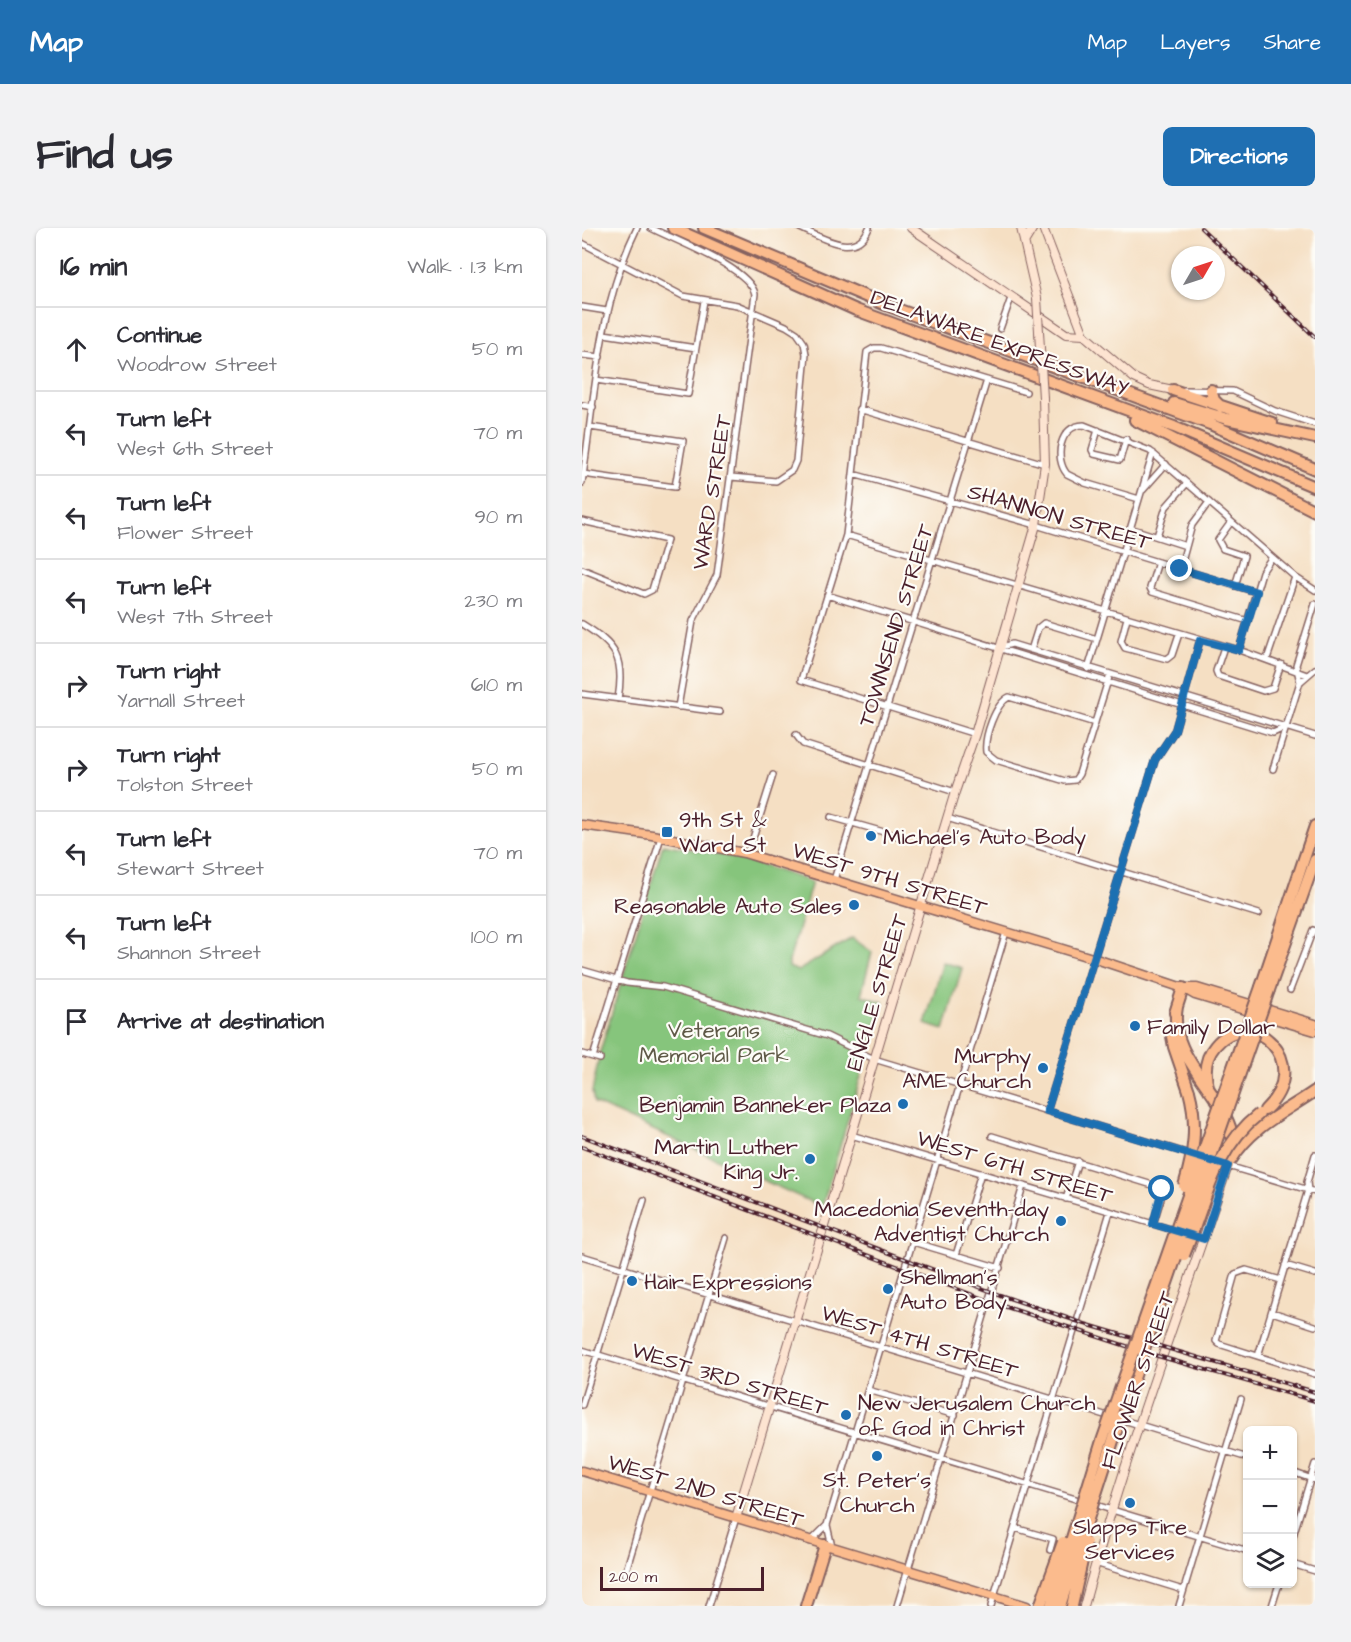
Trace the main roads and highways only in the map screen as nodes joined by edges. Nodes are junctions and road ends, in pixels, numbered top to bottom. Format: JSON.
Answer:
{"nodes":[{"id":1,"x":673,"y":228,"type":"edge"},
{"id":2,"x":704,"y":228,"type":"edge"},
{"id":3,"x":1025,"y":356,"type":"junction"},
{"id":4,"x":1061,"y":386,"type":"junction"},
{"id":5,"x":1173,"y":390,"type":"road end"},
{"id":6,"x":1211,"y":390,"type":"road end"},
{"id":7,"x":1221,"y":407,"type":"junction"},
{"id":8,"x":1315,"y":437,"type":"edge"},
{"id":9,"x":1315,"y":469,"type":"edge"},
{"id":10,"x":1315,"y":487,"type":"edge"},
{"id":11,"x":1315,"y":511,"type":"edge"},
{"id":12,"x":582,"y":825,"type":"edge"},
{"id":13,"x":1315,"y":826,"type":"edge"},
{"id":14,"x":1315,"y":860,"type":"edge"},
{"id":15,"x":1315,"y":881,"type":"edge"},
{"id":16,"x":1287,"y":940,"type":"junction"},
{"id":17,"x":1183,"y":988,"type":"junction"},
{"id":18,"x":1265,"y":988,"type":"junction"},
{"id":19,"x":1177,"y":1007,"type":"junction"},
{"id":20,"x":1315,"y":1024,"type":"edge"},
{"id":21,"x":1315,"y":1031,"type":"edge"},
{"id":22,"x":1209,"y":1090,"type":"junction"},
{"id":23,"x":1315,"y":1090,"type":"edge"},
{"id":24,"x":1262,"y":1112,"type":"junction"},
{"id":25,"x":1137,"y":1341,"type":"junction"},
{"id":26,"x":1143,"y":1352,"type":"junction"},
{"id":27,"x":1121,"y":1416,"type":"junction"},
{"id":28,"x":1101,"y":1444,"type":"junction"},
{"id":29,"x":582,"y":1471,"type":"edge"},
{"id":30,"x":829,"y":1546,"type":"junction"},
{"id":31,"x":806,"y":1606,"type":"edge"},
{"id":32,"x":1027,"y":1606,"type":"edge"},
{"id":33,"x":1040,"y":1606,"type":"edge"},
{"id":34,"x":1051,"y":1606,"type":"edge"},
{"id":35,"x":1060,"y":1606,"type":"edge"},
{"id":36,"x":1072,"y":1606,"type":"edge"}],
"edges":[{"from":1,"to":4,"type":"highway","name":"DELAWARE EXPRESSWAY"},
{"from":2,"to":3,"type":"highway","name":"DELAWARE EXPRESSWAY"},
{"from":3,"to":8,"type":"highway"},
{"from":3,"to":9,"type":"highway","name":"DELAWARE EXPRESSWAY"},
{"from":4,"to":10,"type":"highway","name":"DELAWARE EXPRESSWAY"},
{"from":4,"to":11,"type":"highway"},
{"from":5,"to":7,"type":"highway"},
{"from":6,"to":7,"type":"highway"},
{"from":7,"to":8,"type":"highway"},
{"from":12,"to":17,"type":"main road","name":"WEST 9TH STREET"},
{"from":13,"to":18,"type":"highway"},
{"from":14,"to":16,"type":"highway"},
{"from":15,"to":16,"type":"highway"},
{"from":16,"to":18,"type":"highway"},
{"from":17,"to":19,"type":"highway"},
{"from":17,"to":20,"type":"main road","name":"WEST 9TH STREET"},
{"from":17,"to":21,"type":"main road","name":"WEST 9TH STREET"},
{"from":18,"to":25,"type":"highway","bridge":true},
{"from":18,"to":26,"type":"highway","bridge":true},
{"from":19,"to":22,"type":"highway"},
{"from":19,"to":25,"type":"highway","bridge":true},
{"from":22,"to":23,"type":"highway"},
{"from":22,"to":24,"type":"highway"},
{"from":23,"to":24,"type":"highway"},
{"from":24,"to":26,"type":"highway","bridge":true},
{"from":25,"to":28,"type":"highway","bridge":true},
{"from":26,"to":27,"type":"highway"},
{"from":27,"to":35,"type":"highway","bridge":true},
{"from":27,"to":36,"type":"highway","bridge":true},
{"from":28,"to":33,"type":"highway","bridge":true},
{"from":28,"to":34,"type":"highway","bridge":true},
{"from":29,"to":30,"type":"main road","name":"WEST 2ND STREET"},
{"from":30,"to":31,"type":"highway"},
{"from":30,"to":32,"type":"main road","name":"WEST 2ND STREET"}]}
